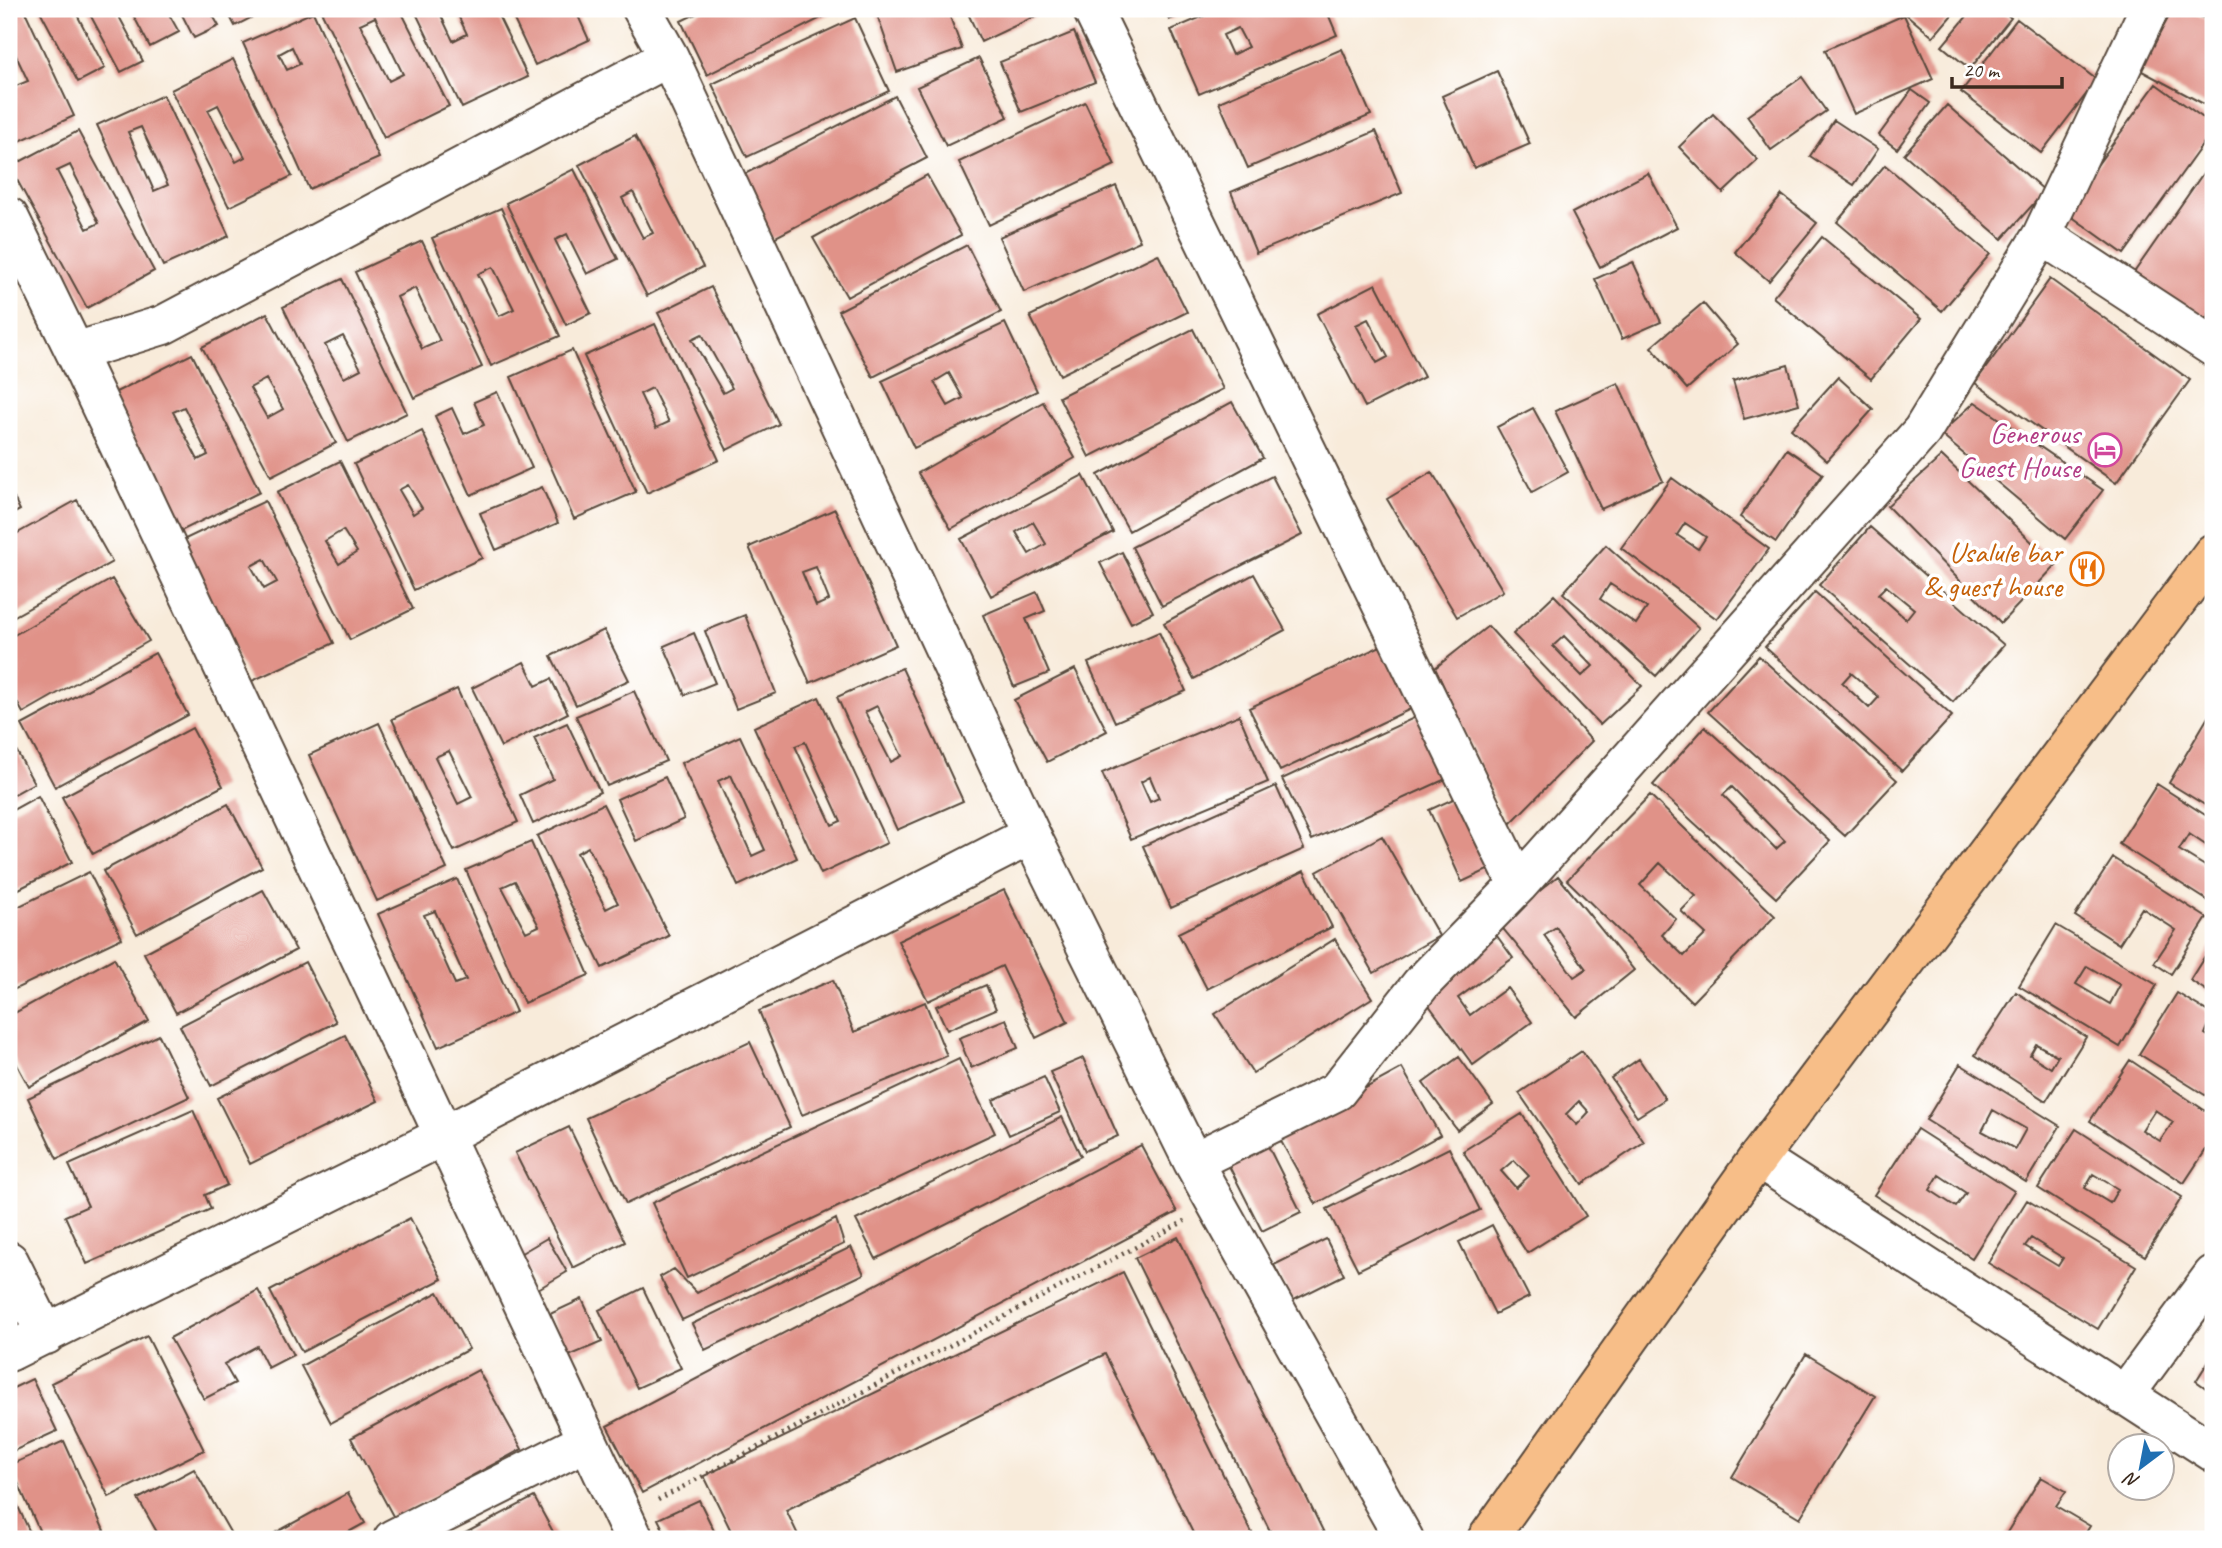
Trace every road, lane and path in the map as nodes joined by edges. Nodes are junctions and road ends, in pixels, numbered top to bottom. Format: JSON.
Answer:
{"nodes":[{"id":1,"x":642,"y":9,"type":"edge"},
{"id":2,"x":1092,"y":9,"type":"edge"},
{"id":3,"x":2149,"y":9,"type":"edge"},
{"id":4,"x":669,"y":57,"type":"junction"},
{"id":5,"x":9,"y":217,"type":"edge"},
{"id":6,"x":2042,"y":235,"type":"junction"},
{"id":7,"x":2213,"y":347,"type":"edge"},
{"id":8,"x":75,"y":352,"type":"junction"},
{"id":9,"x":2213,"y":553,"type":"edge"},
{"id":10,"x":1031,"y":835,"type":"junction"},
{"id":11,"x":1518,"y":885,"type":"junction"},
{"id":12,"x":443,"y":1136,"type":"junction"},
{"id":13,"x":1758,"y":1157,"type":"junction"},
{"id":14,"x":1193,"y":1161,"type":"junction"},
{"id":15,"x":1217,"y":1204,"type":"junction"},
{"id":16,"x":9,"y":1261,"type":"edge"},
{"id":17,"x":2213,"y":1275,"type":"edge"},
{"id":18,"x":46,"y":1335,"type":"junction"},
{"id":19,"x":9,"y":1353,"type":"edge"},
{"id":20,"x":2124,"y":1396,"type":"junction"},
{"id":21,"x":587,"y":1441,"type":"junction"},
{"id":22,"x":2213,"y":1452,"type":"edge"},
{"id":23,"x":629,"y":1528,"type":"edge"},
{"id":24,"x":393,"y":1539,"type":"edge"},
{"id":25,"x":1404,"y":1539,"type":"edge"},
{"id":26,"x":1487,"y":1539,"type":"edge"}],
"edges":[{"from":1,"to":4,"type":"street"},
{"from":2,"to":11,"type":"street"},
{"from":3,"to":6,"type":"street"},
{"from":4,"to":8,"type":"street"},
{"from":4,"to":10,"type":"street"},
{"from":5,"to":8,"type":"street"},
{"from":6,"to":7,"type":"street"},
{"from":6,"to":11,"type":"street"},
{"from":8,"to":12,"type":"street"},
{"from":9,"to":13,"type":"highway"},
{"from":10,"to":12,"type":"street"},
{"from":10,"to":14,"type":"street"},
{"from":11,"to":14,"type":"street"},
{"from":12,"to":18,"type":"street"},
{"from":12,"to":21,"type":"street"},
{"from":13,"to":20,"type":"street"},
{"from":13,"to":26,"type":"highway"},
{"from":14,"to":15,"type":"street"},
{"from":15,"to":23,"type":"path"},
{"from":15,"to":25,"type":"street"},
{"from":16,"to":18,"type":"street"},
{"from":17,"to":20,"type":"street"},
{"from":18,"to":19,"type":"street"},
{"from":20,"to":22,"type":"street"},
{"from":21,"to":23,"type":"street"},
{"from":21,"to":24,"type":"street"}]}
